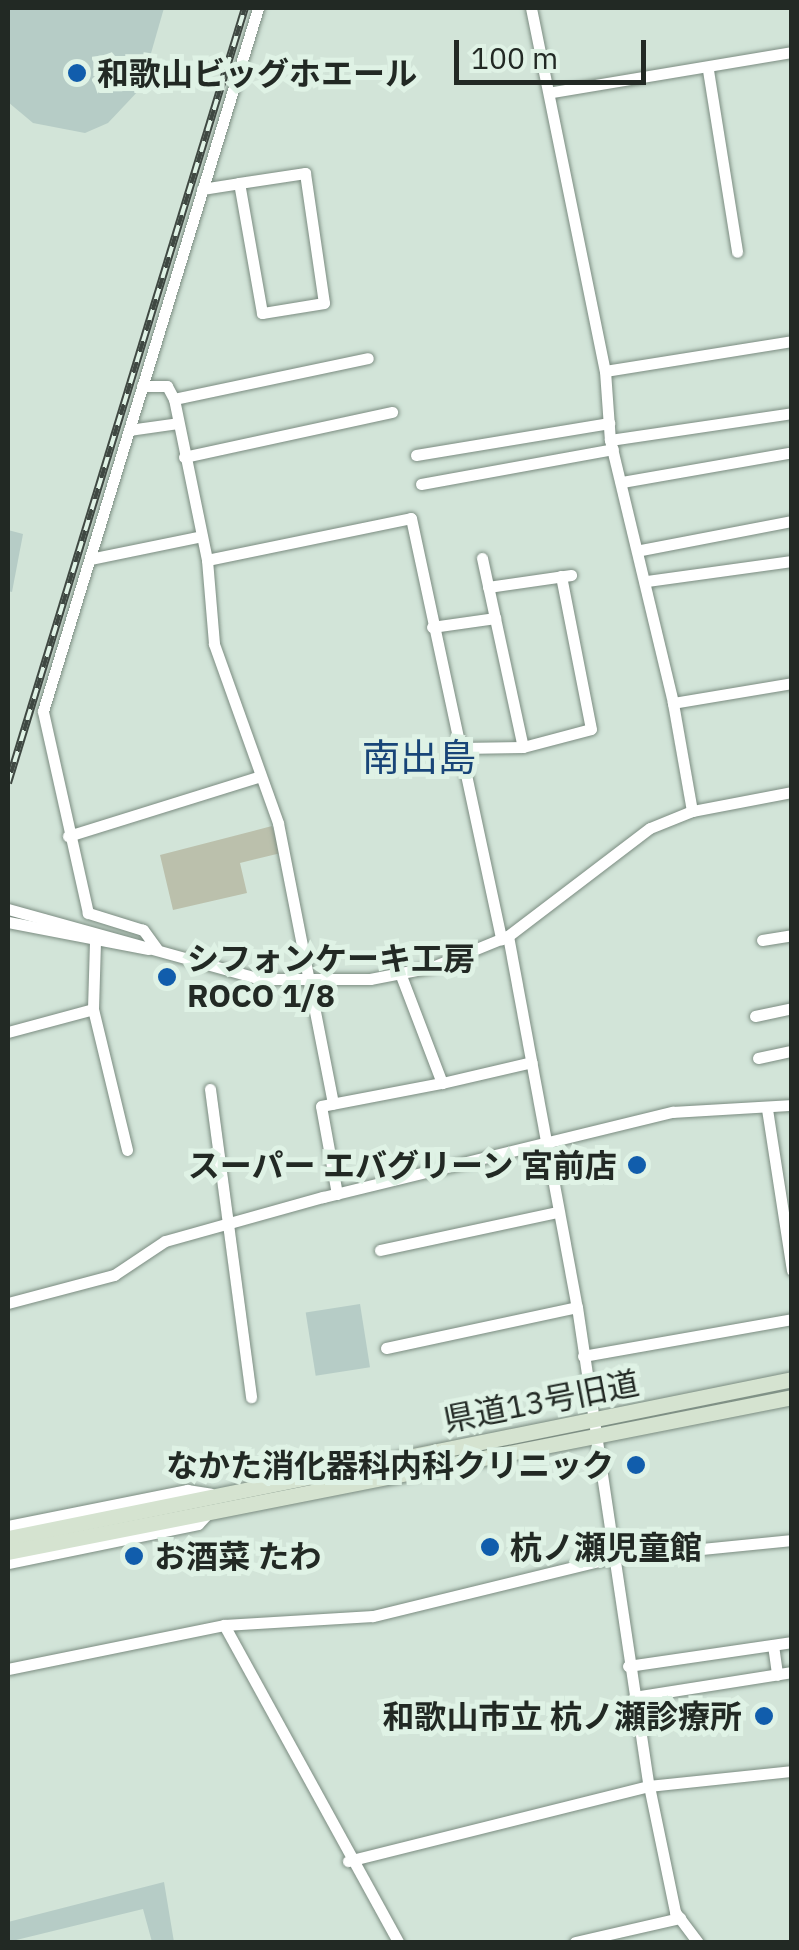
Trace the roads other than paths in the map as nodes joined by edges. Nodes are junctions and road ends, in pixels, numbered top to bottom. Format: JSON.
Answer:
{"nodes":[{"id":1,"x":258,"y":8,"type":"edge"},
{"id":2,"x":531,"y":8,"type":"edge"},
{"id":3,"x":792,"y":52,"type":"edge"},
{"id":4,"x":708,"y":70,"type":"junction"},
{"id":5,"x":554,"y":92,"type":"junction"},
{"id":6,"x":239,"y":183,"type":"junction"},
{"id":7,"x":202,"y":189,"type":"junction"},
{"id":8,"x":737,"y":252,"type":"dead end"},
{"id":9,"x":792,"y":342,"type":"edge"},
{"id":10,"x":368,"y":358,"type":"dead end"},
{"id":11,"x":605,"y":371,"type":"junction"},
{"id":12,"x":142,"y":386,"type":"junction"},
{"id":13,"x":174,"y":398,"type":"junction"},
{"id":14,"x":392,"y":412,"type":"dead end"},
{"id":15,"x":792,"y":413,"type":"edge"},
{"id":16,"x":609,"y":422,"type":"junction"},
{"id":17,"x":178,"y":423,"type":"junction"},
{"id":18,"x":129,"y":430,"type":"junction"},
{"id":19,"x":612,"y":445,"type":"junction"},
{"id":20,"x":788,"y":453,"type":"dead end"},
{"id":21,"x":416,"y":455,"type":"dead end"},
{"id":22,"x":184,"y":457,"type":"junction"},
{"id":23,"x":622,"y":482,"type":"junction"},
{"id":24,"x":421,"y":484,"type":"dead end"},
{"id":25,"x":792,"y":521,"type":"edge"},
{"id":26,"x":202,"y":536,"type":"junction"},
{"id":27,"x":641,"y":550,"type":"junction"},
{"id":28,"x":482,"y":558,"type":"dead end"},
{"id":29,"x":90,"y":559,"type":"junction"},
{"id":30,"x":207,"y":560,"type":"junction"},
{"id":31,"x":792,"y":560,"type":"edge"},
{"id":32,"x":648,"y":581,"type":"junction"},
{"id":33,"x":488,"y":587,"type":"junction"},
{"id":34,"x":495,"y":618,"type":"junction"},
{"id":35,"x":432,"y":628,"type":"junction"},
{"id":36,"x":792,"y":683,"type":"edge"},
{"id":37,"x":673,"y":703,"type":"junction"},
{"id":38,"x":523,"y":746,"type":"junction"},
{"id":39,"x":460,"y":748,"type":"junction"},
{"id":40,"x":258,"y":777,"type":"junction"},
{"id":41,"x":792,"y":792,"type":"edge"},
{"id":42,"x":692,"y":810,"type":"junction"},
{"id":43,"x":68,"y":836,"type":"junction"},
{"id":44,"x":8,"y":909,"type":"edge"},
{"id":45,"x":8,"y":922,"type":"edge"},
{"id":46,"x":792,"y":935,"type":"edge"},
{"id":47,"x":505,"y":938,"type":"junction"},
{"id":48,"x":762,"y":940,"type":"dead end"},
{"id":49,"x":95,"y":941,"type":"junction"},
{"id":50,"x":157,"y":949,"type":"junction"},
{"id":51,"x":400,"y":973,"type":"junction"},
{"id":52,"x":315,"y":984,"type":"junction"},
{"id":53,"x":792,"y":1008,"type":"edge"},
{"id":54,"x":94,"y":1009,"type":"junction"},
{"id":55,"x":755,"y":1016,"type":"dead end"},
{"id":56,"x":8,"y":1032,"type":"edge"},
{"id":57,"x":792,"y":1051,"type":"edge"},
{"id":58,"x":758,"y":1058,"type":"dead end"},
{"id":59,"x":532,"y":1062,"type":"junction"},
{"id":60,"x":442,"y":1083,"type":"junction"},
{"id":61,"x":210,"y":1089,"type":"dead end"},
{"id":62,"x":334,"y":1104,"type":"junction"},
{"id":63,"x":792,"y":1105,"type":"edge"},
{"id":64,"x":767,"y":1110,"type":"junction"},
{"id":65,"x":549,"y":1145,"type":"junction"},
{"id":66,"x":127,"y":1150,"type":"dead end"},
{"id":67,"x":337,"y":1194,"type":"junction"},
{"id":68,"x":557,"y":1212,"type":"junction"},
{"id":69,"x":232,"y":1226,"type":"junction"},
{"id":70,"x":380,"y":1250,"type":"dead end"},
{"id":71,"x":792,"y":1270,"type":"edge"},
{"id":72,"x":8,"y":1303,"type":"edge"},
{"id":73,"x":577,"y":1307,"type":"junction"},
{"id":74,"x":792,"y":1319,"type":"edge"},
{"id":75,"x":386,"y":1348,"type":"dead end"},
{"id":76,"x":583,"y":1356,"type":"junction"},
{"id":77,"x":792,"y":1379,"type":"edge"},
{"id":78,"x":251,"y":1397,"type":"dead end"},
{"id":79,"x":792,"y":1397,"type":"edge"},
{"id":80,"x":589,"y":1420,"type":"junction"},
{"id":81,"x":592,"y":1438,"type":"junction"},
{"id":82,"x":213,"y":1503,"type":"junction"},
{"id":83,"x":182,"y":1509,"type":"junction"},
{"id":84,"x":8,"y":1526,"type":"edge"},
{"id":85,"x":8,"y":1538,"type":"edge"},
{"id":86,"x":792,"y":1540,"type":"edge"},
{"id":87,"x":8,"y":1552,"type":"edge"},
{"id":88,"x":611,"y":1558,"type":"junction"},
{"id":89,"x":8,"y":1563,"type":"edge"},
{"id":90,"x":224,"y":1625,"type":"junction"},
{"id":91,"x":792,"y":1642,"type":"edge"},
{"id":92,"x":773,"y":1645,"type":"junction"},
{"id":93,"x":628,"y":1666,"type":"junction"},
{"id":94,"x":8,"y":1669,"type":"edge"},
{"id":95,"x":792,"y":1672,"type":"edge"},
{"id":96,"x":777,"y":1674,"type":"junction"},
{"id":97,"x":634,"y":1696,"type":"junction"},
{"id":98,"x":792,"y":1770,"type":"edge"},
{"id":99,"x":650,"y":1786,"type":"junction"},
{"id":100,"x":348,"y":1861,"type":"junction"},
{"id":101,"x":680,"y":1918,"type":"junction"},
{"id":102,"x":631,"y":1936,"type":"edge"},
{"id":103,"x":398,"y":1942,"type":"edge"},
{"id":104,"x":574,"y":1942,"type":"edge"},
{"id":105,"x":698,"y":1942,"type":"edge"}],
"edges":[{"from":1,"to":7,"type":"street"},
{"from":2,"to":5,"type":"street"},
{"from":3,"to":4,"type":"street"},
{"from":4,"to":5,"type":"street"},
{"from":4,"to":8,"type":"street"},
{"from":5,"to":11,"type":"street"},
{"from":6,"to":6,"type":"street"},
{"from":6,"to":7,"type":"street"},
{"from":7,"to":12,"type":"street"},
{"from":9,"to":11,"type":"street"},
{"from":10,"to":13,"type":"street"},
{"from":11,"to":16,"type":"street"},
{"from":12,"to":13,"type":"street"},
{"from":12,"to":18,"type":"street"},
{"from":13,"to":17,"type":"street"},
{"from":14,"to":22,"type":"street"},
{"from":15,"to":19,"type":"street"},
{"from":16,"to":19,"type":"street"},
{"from":16,"to":21,"type":"street"},
{"from":17,"to":18,"type":"street"},
{"from":17,"to":22,"type":"street"},
{"from":18,"to":29,"type":"street"},
{"from":19,"to":23,"type":"street"},
{"from":19,"to":24,"type":"street"},
{"from":20,"to":23,"type":"street"},
{"from":22,"to":26,"type":"street"},
{"from":23,"to":27,"type":"street"},
{"from":25,"to":27,"type":"street"},
{"from":26,"to":29,"type":"street"},
{"from":26,"to":30,"type":"street"},
{"from":27,"to":32,"type":"street"},
{"from":28,"to":33,"type":"street"},
{"from":29,"to":43,"type":"street"},
{"from":30,"to":35,"type":"street"},
{"from":30,"to":40,"type":"street"},
{"from":31,"to":32,"type":"street"},
{"from":32,"to":37,"type":"street"},
{"from":33,"to":34,"type":"street"},
{"from":33,"to":38,"type":"street"},
{"from":34,"to":35,"type":"street"},
{"from":34,"to":38,"type":"street"},
{"from":35,"to":39,"type":"street"},
{"from":36,"to":37,"type":"street"},
{"from":37,"to":42,"type":"street"},
{"from":38,"to":39,"type":"street"},
{"from":39,"to":47,"type":"street"},
{"from":40,"to":43,"type":"street"},
{"from":40,"to":52,"type":"street"},
{"from":41,"to":42,"type":"street"},
{"from":42,"to":47,"type":"street"},
{"from":43,"to":50,"type":"street"},
{"from":44,"to":50,"type":"street"},
{"from":45,"to":49,"type":"street"},
{"from":46,"to":48,"type":"street"},
{"from":47,"to":51,"type":"street"},
{"from":47,"to":59,"type":"street"},
{"from":49,"to":50,"type":"street"},
{"from":49,"to":54,"type":"street"},
{"from":50,"to":52,"type":"street"},
{"from":51,"to":52,"type":"street"},
{"from":51,"to":60,"type":"street"},
{"from":52,"to":62,"type":"street"},
{"from":53,"to":55,"type":"street"},
{"from":54,"to":56,"type":"street"},
{"from":54,"to":66,"type":"street"},
{"from":57,"to":58,"type":"street"},
{"from":59,"to":60,"type":"street"},
{"from":59,"to":65,"type":"street"},
{"from":60,"to":62,"type":"street"},
{"from":61,"to":69,"type":"street"},
{"from":62,"to":67,"type":"street"},
{"from":63,"to":64,"type":"street"},
{"from":64,"to":65,"type":"street"},
{"from":64,"to":71,"type":"street"},
{"from":65,"to":67,"type":"street"},
{"from":65,"to":68,"type":"street"},
{"from":67,"to":69,"type":"street"},
{"from":68,"to":70,"type":"street"},
{"from":68,"to":73,"type":"street"},
{"from":69,"to":72,"type":"street"},
{"from":69,"to":78,"type":"street"},
{"from":73,"to":75,"type":"street"},
{"from":73,"to":76,"type":"street"},
{"from":74,"to":76,"type":"street"},
{"from":76,"to":80,"type":"street"},
{"from":77,"to":80,"type":"street","name":"県道13号旧道"},
{"from":79,"to":81,"type":"street","name":"県道13号旧道"},
{"from":80,"to":81,"type":"street"},
{"from":80,"to":82,"type":"street","name":"県道13号旧道"},
{"from":81,"to":82,"type":"street","name":"県道13号旧道"},
{"from":81,"to":88,"type":"street"},
{"from":82,"to":83,"type":"street","name":"県道13号旧道"},
{"from":82,"to":84,"type":"street"},
{"from":82,"to":89,"type":"street"},
{"from":83,"to":85,"type":"street","name":"県道13号旧道"},
{"from":83,"to":87,"type":"street","name":"県道13号旧道"},
{"from":86,"to":88,"type":"street"},
{"from":88,"to":90,"type":"street"},
{"from":88,"to":93,"type":"street"},
{"from":90,"to":94,"type":"street"},
{"from":90,"to":100,"type":"street"},
{"from":91,"to":92,"type":"street"},
{"from":92,"to":93,"type":"street"},
{"from":92,"to":96,"type":"street"},
{"from":93,"to":97,"type":"street"},
{"from":95,"to":96,"type":"street"},
{"from":96,"to":97,"type":"street"},
{"from":97,"to":99,"type":"street"},
{"from":98,"to":99,"type":"street"},
{"from":99,"to":100,"type":"street"},
{"from":99,"to":101,"type":"street"},
{"from":100,"to":103,"type":"street"},
{"from":101,"to":102,"type":"street"},
{"from":101,"to":105,"type":"street"},
{"from":102,"to":104,"type":"street"}]}
